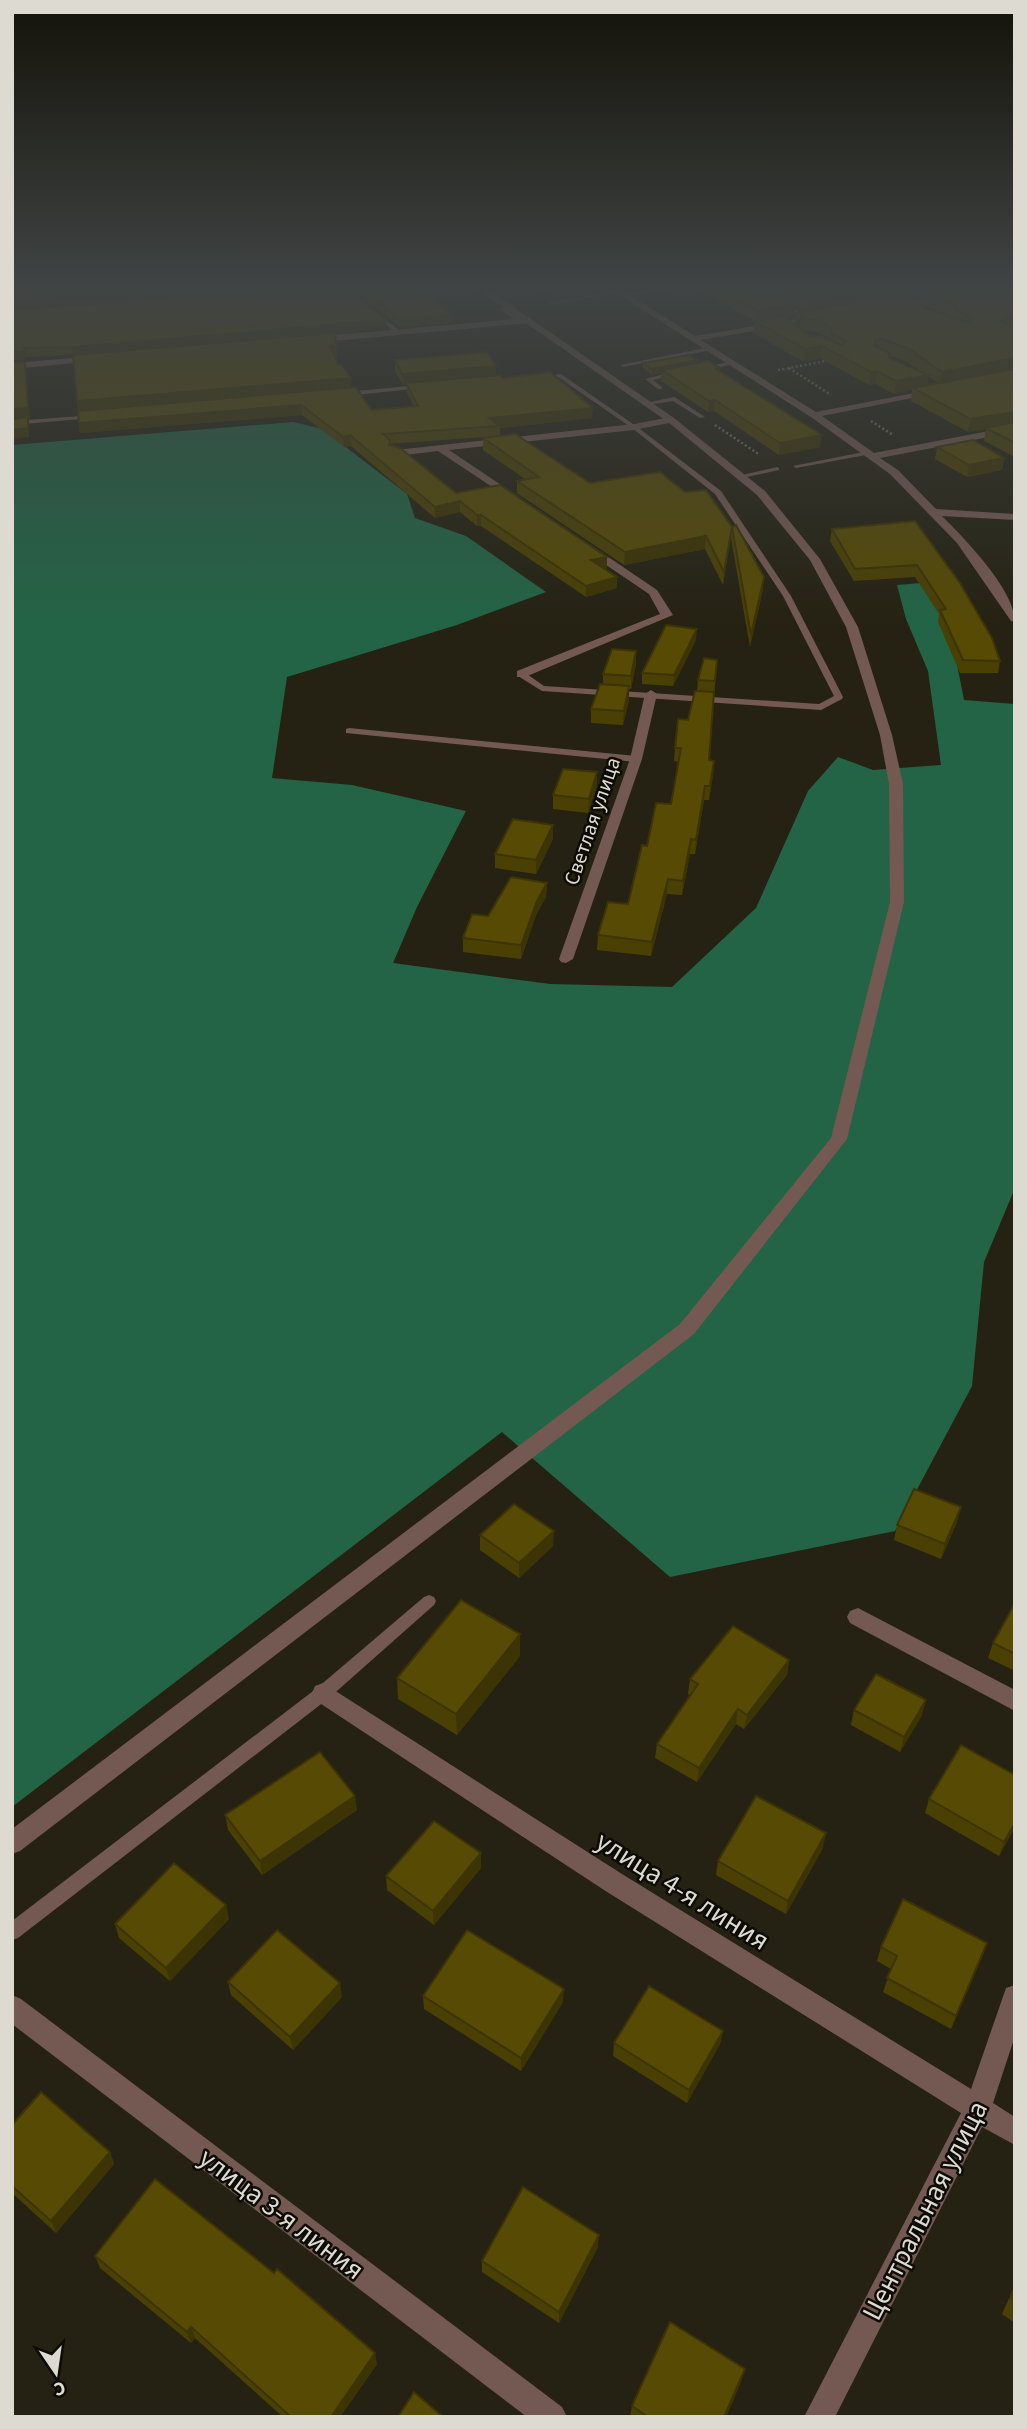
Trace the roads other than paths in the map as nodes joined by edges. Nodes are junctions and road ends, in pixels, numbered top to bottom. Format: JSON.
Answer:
{"nodes":[{"id":1,"x":591,"y":397,"type":"edge"},
{"id":2,"x":638,"y":397,"type":"edge"},
{"id":3,"x":786,"y":397,"type":"edge"},
{"id":4,"x":904,"y":397,"type":"edge"},
{"id":5,"x":648,"y":404,"type":"junction"},
{"id":6,"x":108,"y":414,"type":"edge"},
{"id":7,"x":814,"y":415,"type":"junction"},
{"id":8,"x":702,"y":417,"type":"road end"},
{"id":9,"x":671,"y":420,"type":"junction"},
{"id":10,"x":12,"y":423,"type":"edge"},
{"id":11,"x":634,"y":427,"type":"junction"},
{"id":12,"x":1015,"y":429,"type":"edge"},
{"id":13,"x":439,"y":448,"type":"junction"},
{"id":14,"x":396,"y":453,"type":"edge"},
{"id":15,"x":872,"y":455,"type":"junction"},
{"id":16,"x":796,"y":466,"type":"dead end"},
{"id":17,"x":777,"y":469,"type":"dead end"},
{"id":18,"x":742,"y":476,"type":"junction"},
{"id":19,"x":530,"y":509,"type":"edge"},
{"id":20,"x":934,"y":512,"type":"junction"},
{"id":21,"x":1015,"y":517,"type":"edge"},
{"id":22,"x":575,"y":539,"type":"edge"},
{"id":23,"x":1015,"y":619,"type":"edge"},
{"id":24,"x":521,"y":674,"type":"joint"},
{"id":25,"x":651,"y":694,"type":"junction"},
{"id":26,"x":349,"y":731,"type":"dead end"},
{"id":27,"x":636,"y":759,"type":"junction"},
{"id":28,"x":566,"y":959,"type":"dead end"},
{"id":29,"x":429,"y":1601,"type":"dead end"},
{"id":30,"x":858,"y":1616,"type":"dead end"},
{"id":31,"x":323,"y":1693,"type":"junction"},
{"id":32,"x":1015,"y":1701,"type":"edge"},
{"id":33,"x":12,"y":1843,"type":"edge"},
{"id":34,"x":12,"y":1932,"type":"edge"},
{"id":35,"x":1015,"y":1997,"type":"edge"},
{"id":36,"x":12,"y":2008,"type":"edge"},
{"id":37,"x":977,"y":2110,"type":"junction"},
{"id":38,"x":1015,"y":2133,"type":"edge"},
{"id":39,"x":552,"y":2417,"type":"edge"},
{"id":40,"x":819,"y":2417,"type":"edge"}],
"edges":[{"from":1,"to":11,"type":"lane"},
{"from":2,"to":5,"type":"street"},
{"from":3,"to":7,"type":"street"},
{"from":4,"to":7,"type":"street"},
{"from":5,"to":8,"type":"lane"},
{"from":5,"to":9,"type":"street"},
{"from":6,"to":10,"type":"lane"},
{"from":7,"to":15,"type":"street"},
{"from":9,"to":11,"type":"street"},
{"from":9,"to":18,"type":"street"},
{"from":11,"to":13,"type":"street"},
{"from":11,"to":25,"type":"lane"},
{"from":12,"to":15,"type":"street"},
{"from":13,"to":14,"type":"street"},
{"from":13,"to":19,"type":"street"},
{"from":15,"to":16,"type":"lane"},
{"from":15,"to":20,"type":"street"},
{"from":17,"to":18,"type":"lane"},
{"from":18,"to":33,"type":"street"},
{"from":20,"to":21,"type":"street"},
{"from":20,"to":23,"type":"street"},
{"from":22,"to":24,"type":"street"},
{"from":24,"to":25,"type":"lane"},
{"from":25,"to":27,"type":"street","name":"Светлая улица"},
{"from":26,"to":27,"type":"lane"},
{"from":27,"to":28,"type":"street","name":"Светлая улица"},
{"from":29,"to":31,"type":"lane"},
{"from":30,"to":32,"type":"street"},
{"from":31,"to":34,"type":"lane"},
{"from":31,"to":37,"type":"street","name":"улица 4-я линия"},
{"from":35,"to":37,"type":"street","name":"Центральная улица"},
{"from":36,"to":39,"type":"street","name":"улица 3-я линия"},
{"from":37,"to":38,"type":"street","name":"улица 4-я линия"},
{"from":37,"to":40,"type":"street","name":"Центральная улица"}]}
